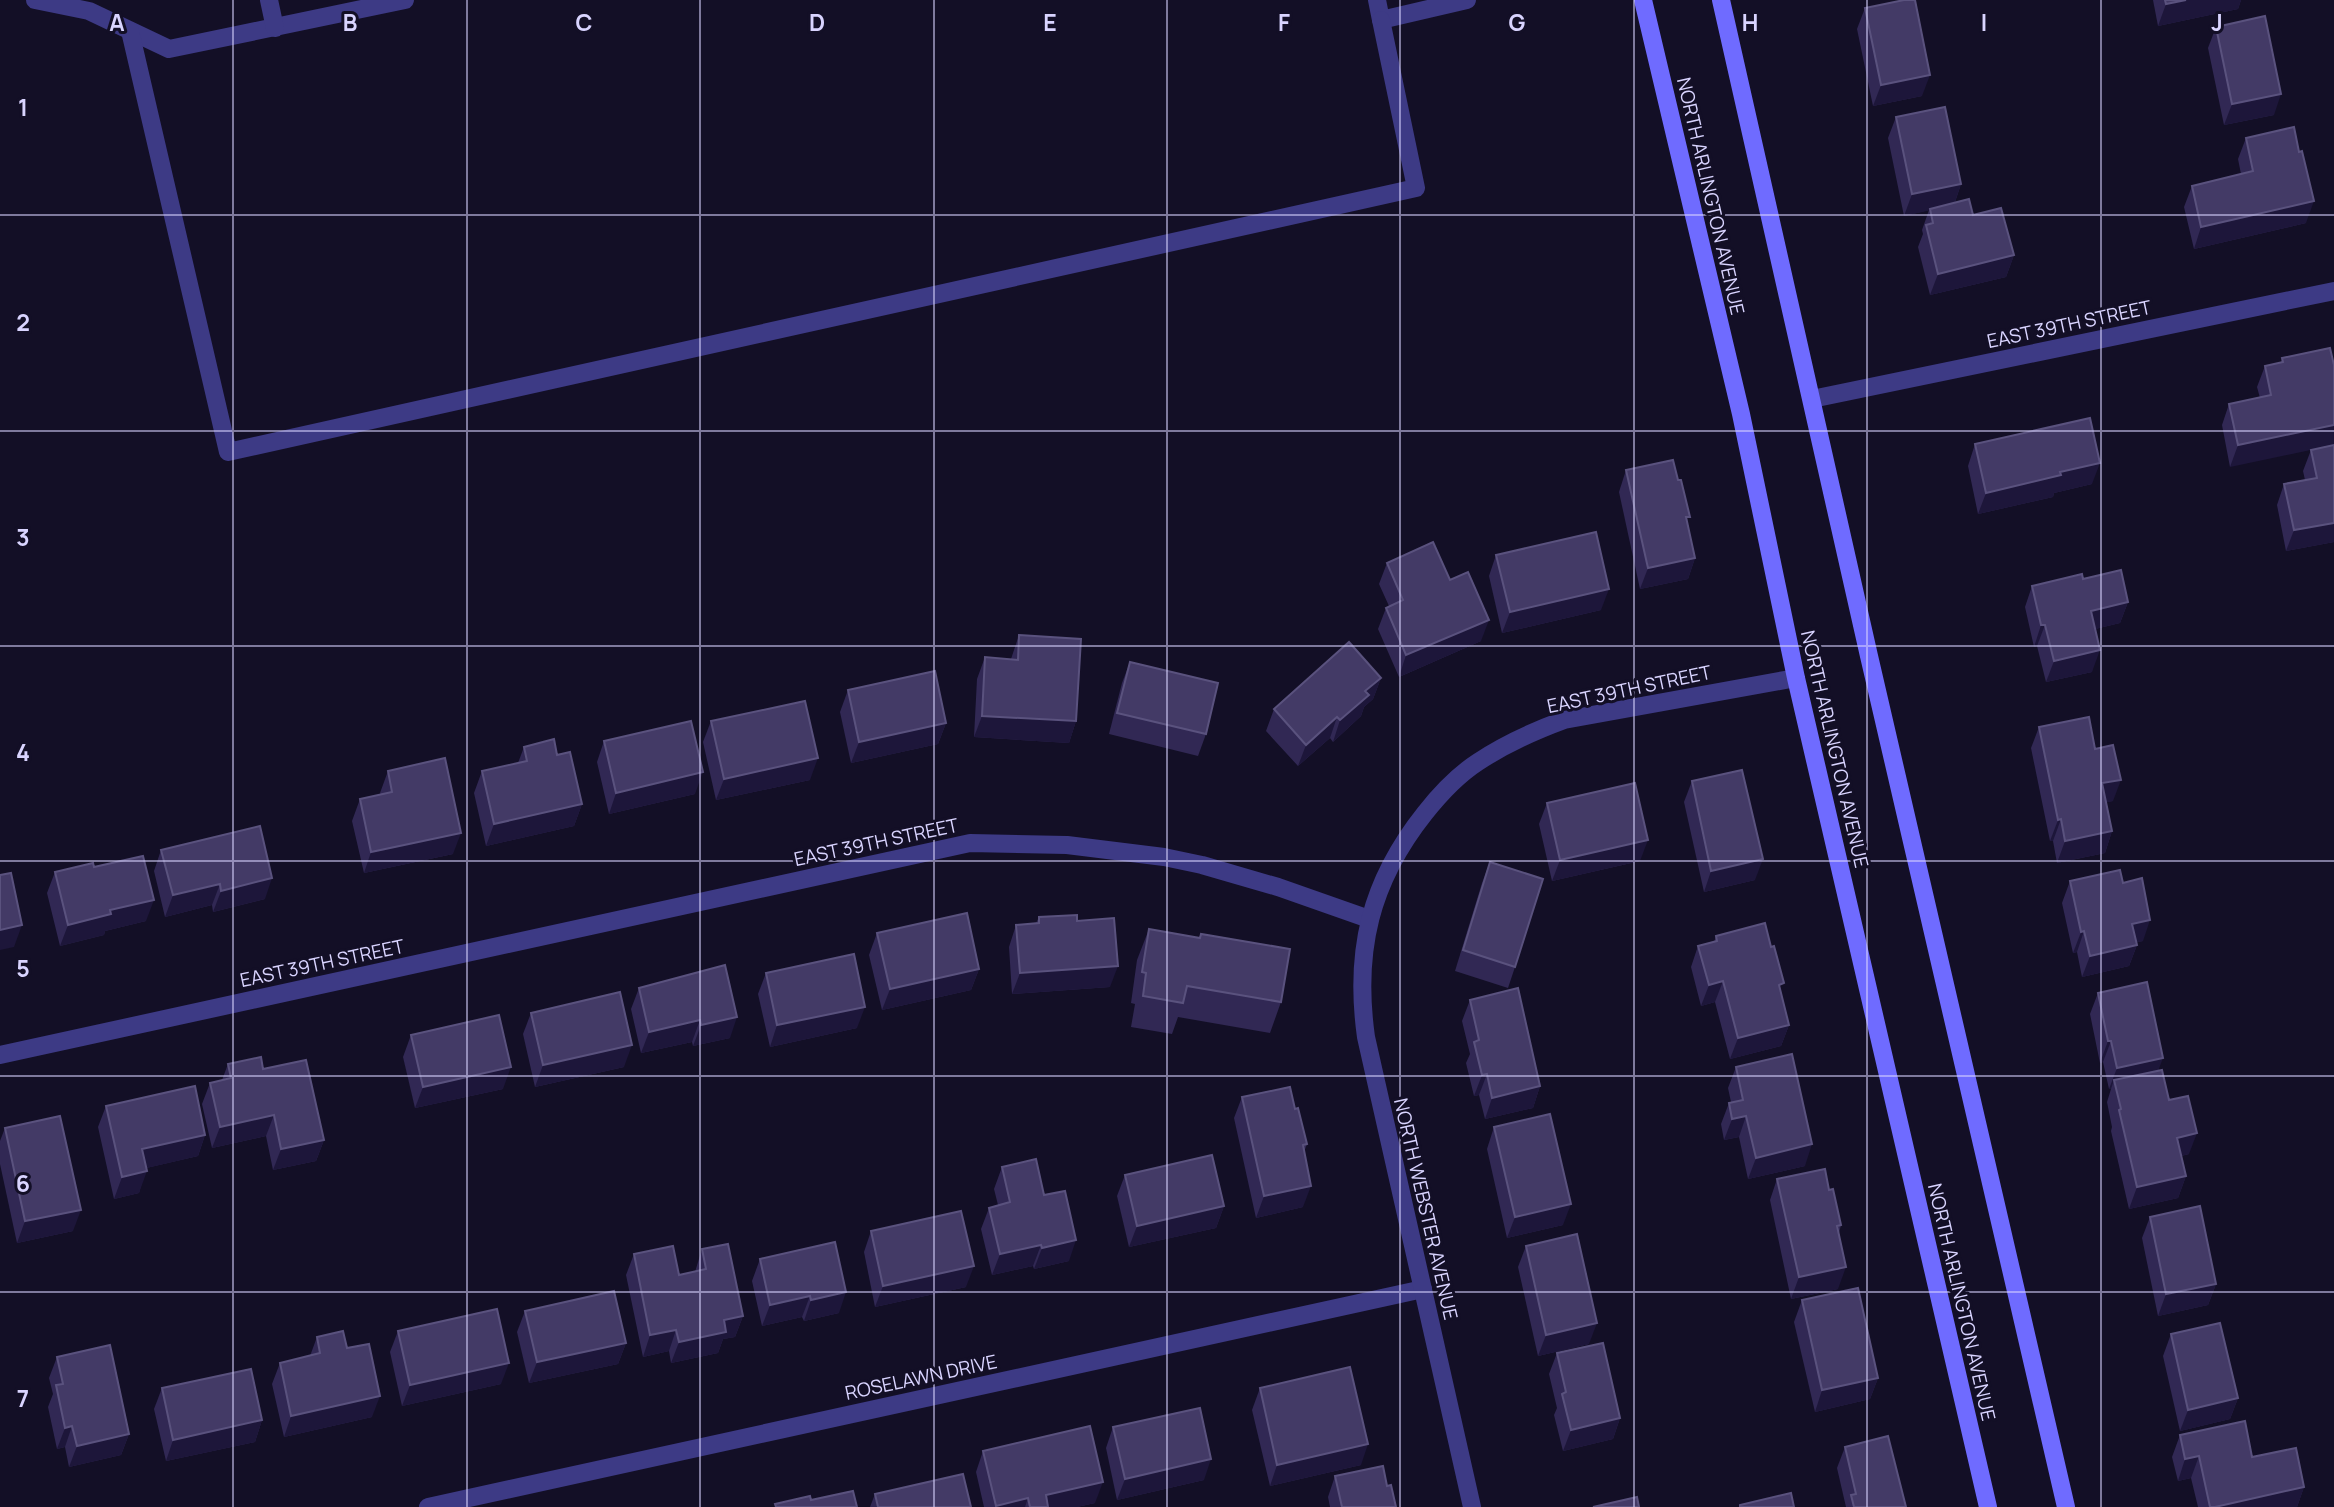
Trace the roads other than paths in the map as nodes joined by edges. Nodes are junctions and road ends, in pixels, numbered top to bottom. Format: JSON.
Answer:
{"nodes":[{"id":1,"x":35,"y":0,"type":"edge"},
{"id":2,"x":269,"y":0,"type":"edge"},
{"id":3,"x":405,"y":0,"type":"edge"},
{"id":4,"x":1377,"y":0,"type":"edge"},
{"id":5,"x":1467,"y":0,"type":"edge"},
{"id":6,"x":1643,"y":0,"type":"edge"},
{"id":7,"x":1721,"y":0,"type":"edge"},
{"id":8,"x":1381,"y":20,"type":"junction"},
{"id":9,"x":275,"y":28,"type":"junction"},
{"id":10,"x":130,"y":31,"type":"junction"},
{"id":11,"x":2334,"y":291,"type":"edge"},
{"id":12,"x":1812,"y":399,"type":"junction"},
{"id":13,"x":1796,"y":678,"type":"junction"},
{"id":14,"x":1369,"y":919,"type":"junction"},
{"id":15,"x":0,"y":1055,"type":"edge"},
{"id":16,"x":1423,"y":1289,"type":"junction"},
{"id":17,"x":428,"y":1507,"type":"edge"},
{"id":18,"x":1472,"y":1507,"type":"edge"},
{"id":19,"x":1988,"y":1507,"type":"edge"},
{"id":20,"x":2066,"y":1507,"type":"edge"}],
"edges":[{"from":1,"to":10,"type":"street"},
{"from":2,"to":9,"type":"street"},
{"from":3,"to":9,"type":"street"},
{"from":4,"to":8,"type":"street"},
{"from":5,"to":8,"type":"street"},
{"from":6,"to":13,"type":"main road","name":"NORTH ARLINGTON AVENUE"},
{"from":7,"to":12,"type":"main road"},
{"from":8,"to":10,"type":"street"},
{"from":9,"to":10,"type":"street"},
{"from":11,"to":12,"type":"street","name":"EAST 39TH STREET"},
{"from":12,"to":20,"type":"main road"},
{"from":13,"to":14,"type":"street","name":"EAST 39TH STREET"},
{"from":13,"to":19,"type":"main road","name":"NORTH ARLINGTON AVENUE"},
{"from":14,"to":15,"type":"street","name":"EAST 39TH STREET"},
{"from":14,"to":16,"type":"street","name":"NORTH WEBSTER AVENUE"},
{"from":16,"to":17,"type":"street","name":"ROSELAWN DRIVE"},
{"from":16,"to":18,"type":"street","name":"NORTH WEBSTER AVENUE"}]}
